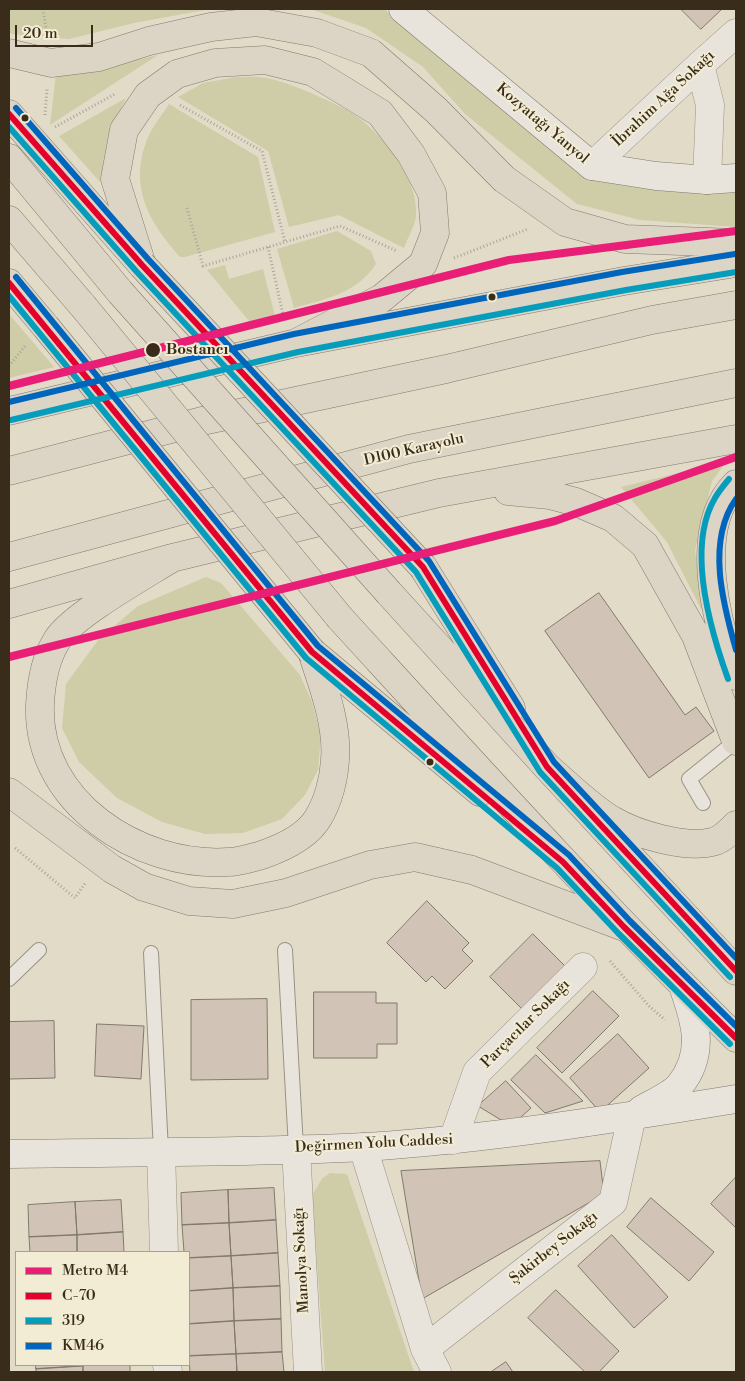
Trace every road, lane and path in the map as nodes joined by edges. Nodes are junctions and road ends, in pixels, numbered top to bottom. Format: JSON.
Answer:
{"nodes":[{"id":1,"x":43,"y":9,"type":"edge"},
{"id":2,"x":403,"y":9,"type":"edge"},
{"id":3,"x":736,"y":33,"type":"edge"},
{"id":4,"x":9,"y":53,"type":"edge"},
{"id":5,"x":48,"y":62,"type":"junction"},
{"id":6,"x":700,"y":64,"type":"junction"},
{"id":7,"x":176,"y":103,"type":"dead end"},
{"id":8,"x":9,"y":114,"type":"edge"},
{"id":9,"x":45,"y":124,"type":"dead end"},
{"id":10,"x":9,"y":158,"type":"edge"},
{"id":11,"x":592,"y":166,"type":"junction"},
{"id":12,"x":736,"y":178,"type":"edge"},
{"id":13,"x":707,"y":180,"type":"junction"},
{"id":14,"x":187,"y":208,"type":"dead end"},
{"id":15,"x":9,"y":220,"type":"edge"},
{"id":16,"x":285,"y":242,"type":"junction"},
{"id":17,"x":736,"y":243,"type":"edge"},
{"id":18,"x":268,"y":247,"type":"junction"},
{"id":19,"x":401,"y":252,"type":"dead end"},
{"id":20,"x":736,"y":263,"type":"edge"},
{"id":21,"x":142,"y":265,"type":"junction"},
{"id":22,"x":9,"y":283,"type":"edge"},
{"id":23,"x":736,"y":305,"type":"edge"},
{"id":24,"x":38,"y":333,"type":"junction"},
{"id":25,"x":291,"y":333,"type":"junction"},
{"id":26,"x":9,"y":366,"type":"edge"},
{"id":27,"x":736,"y":383,"type":"edge"},
{"id":28,"x":62,"y":399,"type":"junction"},
{"id":29,"x":9,"y":411,"type":"edge"},
{"id":30,"x":9,"y":416,"type":"edge"},
{"id":31,"x":736,"y":439,"type":"edge"},
{"id":32,"x":9,"y":471,"type":"edge"},
{"id":33,"x":736,"y":484,"type":"edge"},
{"id":34,"x":464,"y":490,"type":"junction"},
{"id":35,"x":9,"y":557,"type":"edge"},
{"id":36,"x":172,"y":558,"type":"junction"},
{"id":37,"x":9,"y":604,"type":"edge"},
{"id":38,"x":312,"y":652,"type":"junction"},
{"id":39,"x":736,"y":676,"type":"edge"},
{"id":40,"x":736,"y":741,"type":"edge"},
{"id":41,"x":547,"y":767,"type":"junction"},
{"id":42,"x":9,"y":792,"type":"edge"},
{"id":43,"x":703,"y":803,"type":"dead end"},
{"id":44,"x":736,"y":825,"type":"edge"},
{"id":45,"x":15,"y":848,"type":"dead end"},
{"id":46,"x":563,"y":862,"type":"junction"},
{"id":47,"x":61,"y":885,"type":"dead end"},
{"id":48,"x":624,"y":927,"type":"junction"},
{"id":49,"x":39,"y":950,"type":"dead end"},
{"id":50,"x":285,"y":950,"type":"dead end"},
{"id":51,"x":151,"y":953,"type":"dead end"},
{"id":52,"x":583,"y":967,"type":"dead end"},
{"id":53,"x":736,"y":971,"type":"edge"},
{"id":54,"x":9,"y":979,"type":"edge"},
{"id":55,"x":683,"y":986,"type":"junction"},
{"id":56,"x":736,"y":1038,"type":"edge"},
{"id":57,"x":736,"y":1098,"type":"edge"},
{"id":58,"x":632,"y":1116,"type":"junction"},
{"id":59,"x":453,"y":1140,"type":"junction"},
{"id":60,"x":364,"y":1147,"type":"junction"},
{"id":61,"x":296,"y":1148,"type":"junction"},
{"id":62,"x":161,"y":1151,"type":"junction"},
{"id":63,"x":9,"y":1154,"type":"edge"},
{"id":64,"x":164,"y":1251,"type":"edge"},
{"id":65,"x":431,"y":1360,"type":"edge"},
{"id":66,"x":308,"y":1372,"type":"edge"}],
"edges":[{"from":1,"to":5,"type":"path"},
{"from":2,"to":11,"type":"street","name":"Kozyatağı Yanyol"},
{"from":3,"to":6,"type":"street","name":"İbrahim Ağa Sokağı"},
{"from":4,"to":5,"type":"main road"},
{"from":5,"to":9,"type":"path"},
{"from":5,"to":17,"type":"main road"},
{"from":6,"to":11,"type":"street","name":"İbrahim Ağa Sokağı"},
{"from":6,"to":13,"type":"street"},
{"from":7,"to":16,"type":"path"},
{"from":8,"to":21,"type":"main road"},
{"from":10,"to":41,"type":"main road","bridge":true},
{"from":11,"to":13,"type":"street","name":"Kozyatağı Yanyol"},
{"from":12,"to":13,"type":"street","name":"Kozyatağı Yanyol"},
{"from":14,"to":18,"type":"path"},
{"from":15,"to":46,"type":"main road","bridge":true},
{"from":16,"to":18,"type":"path"},
{"from":16,"to":19,"type":"path"},
{"from":18,"to":25,"type":"path"},
{"from":20,"to":25,"type":"main road"},
{"from":21,"to":25,"type":"main road"},
{"from":21,"to":41,"type":"main road","bridge":true},
{"from":22,"to":24,"type":"main road"},
{"from":23,"to":32,"type":"main road"},
{"from":24,"to":26,"type":"path"},
{"from":24,"to":38,"type":"main road","bridge":true},
{"from":25,"to":28,"type":"main road"},
{"from":27,"to":35,"type":"main road","name":"D100 Karayolu"},
{"from":28,"to":29,"type":"main road"},
{"from":28,"to":30,"type":"main road"},
{"from":31,"to":34,"type":"main road"},
{"from":33,"to":39,"type":"main road"},
{"from":34,"to":36,"type":"main road"},
{"from":34,"to":40,"type":"main road"},
{"from":36,"to":37,"type":"main road"},
{"from":36,"to":38,"type":"main road"},
{"from":38,"to":46,"type":"main road"},
{"from":40,"to":43,"type":"lane"},
{"from":41,"to":44,"type":"main road"},
{"from":41,"to":53,"type":"main road"},
{"from":42,"to":48,"type":"main road"},
{"from":45,"to":47,"type":"path"},
{"from":46,"to":48,"type":"main road"},
{"from":48,"to":55,"type":"main road"},
{"from":49,"to":54,"type":"lane"},
{"from":50,"to":61,"type":"lane"},
{"from":51,"to":62,"type":"lane"},
{"from":52,"to":59,"type":"street","name":"Parçacılar Sokağı"},
{"from":55,"to":56,"type":"main road"},
{"from":55,"to":58,"type":"street"},
{"from":57,"to":58,"type":"street","name":"Değirmen Yolu Caddesi"},
{"from":58,"to":59,"type":"street","name":"Değirmen Yolu Caddesi"},
{"from":58,"to":65,"type":"street","name":"Şakirbey Sokağı"},
{"from":59,"to":60,"type":"street","name":"Değirmen Yolu Caddesi"},
{"from":60,"to":61,"type":"street","name":"Değirmen Yolu Caddesi"},
{"from":60,"to":65,"type":"street"},
{"from":61,"to":62,"type":"street","name":"Değirmen Yolu Caddesi"},
{"from":61,"to":66,"type":"street","name":"Manolya Sokağı"},
{"from":62,"to":63,"type":"street","name":"Değirmen Yolu Caddesi"},
{"from":62,"to":64,"type":"street"}]}
